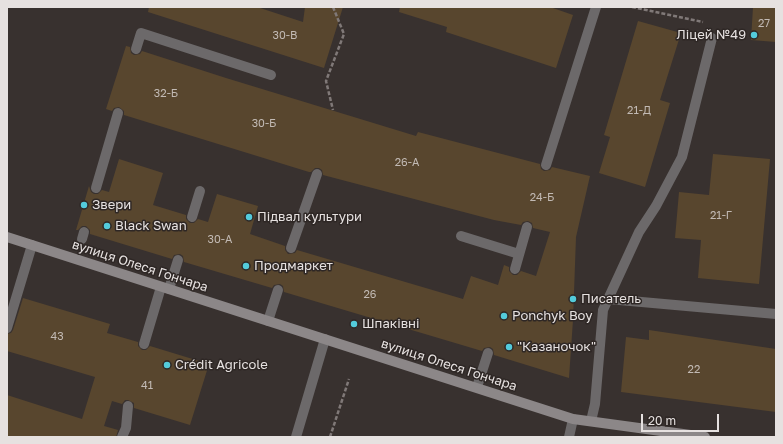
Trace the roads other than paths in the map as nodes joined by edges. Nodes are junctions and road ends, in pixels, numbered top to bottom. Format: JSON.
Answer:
{"nodes":[{"id":1,"x":596,"y":7,"type":"edge"},
{"id":2,"x":712,"y":38,"type":"road end"},
{"id":3,"x":136,"y":49,"type":"dead end"},
{"id":4,"x":271,"y":75,"type":"dead end"},
{"id":5,"x":118,"y":113,"type":"dead end"},
{"id":6,"x":546,"y":165,"type":"dead end"},
{"id":7,"x":317,"y":174,"type":"dead end"},
{"id":8,"x":96,"y":188,"type":"dead end"},
{"id":9,"x":200,"y":191,"type":"dead end"},
{"id":10,"x":192,"y":217,"type":"dead end"},
{"id":11,"x":527,"y":227,"type":"dead end"},
{"id":12,"x":461,"y":236,"type":"dead end"},
{"id":13,"x":7,"y":237,"type":"edge"},
{"id":14,"x":32,"y":245,"type":"junction"},
{"id":15,"x":291,"y":248,"type":"dead end"},
{"id":16,"x":519,"y":254,"type":"junction"},
{"id":17,"x":178,"y":260,"type":"dead end"},
{"id":18,"x":515,"y":269,"type":"dead end"},
{"id":19,"x":165,"y":288,"type":"junction"},
{"id":20,"x":278,"y":290,"type":"dead end"},
{"id":21,"x":608,"y":299,"type":"junction"},
{"id":22,"x":776,"y":314,"type":"edge"},
{"id":23,"x":268,"y":321,"type":"junction"},
{"id":24,"x":7,"y":328,"type":"edge"},
{"id":25,"x":325,"y":339,"type":"junction"},
{"id":26,"x":144,"y":344,"type":"dead end"},
{"id":27,"x":488,"y":353,"type":"dead end"},
{"id":28,"x":477,"y":387,"type":"junction"},
{"id":29,"x":128,"y":406,"type":"dead end"},
{"id":30,"x":573,"y":419,"type":"junction"},
{"id":31,"x":591,"y":421,"type":"junction"},
{"id":32,"x":122,"y":437,"type":"edge"},
{"id":33,"x":296,"y":437,"type":"edge"},
{"id":34,"x":569,"y":437,"type":"edge"},
{"id":35,"x":705,"y":437,"type":"edge"}],
"edges":[{"from":1,"to":6,"type":"lane"},
{"from":2,"to":21,"type":"lane"},
{"from":3,"to":4,"type":"lane"},
{"from":5,"to":8,"type":"lane"},
{"from":7,"to":15,"type":"lane"},
{"from":9,"to":10,"type":"lane"},
{"from":11,"to":16,"type":"lane"},
{"from":12,"to":16,"type":"lane"},
{"from":13,"to":14,"type":"street","name":"вулиця Олеся Гончара"},
{"from":14,"to":19,"type":"street","name":"вулиця Олеся Гончара"},
{"from":14,"to":24,"type":"lane"},
{"from":16,"to":18,"type":"lane"},
{"from":17,"to":19,"type":"lane"},
{"from":19,"to":23,"type":"street","name":"вулиця Олеся Гончара"},
{"from":19,"to":26,"type":"lane"},
{"from":20,"to":23,"type":"lane"},
{"from":21,"to":22,"type":"lane"},
{"from":21,"to":31,"type":"lane"},
{"from":23,"to":25,"type":"street","name":"вулиця Олеся Гончара"},
{"from":25,"to":28,"type":"street","name":"вулиця Олеся Гончара"},
{"from":25,"to":33,"type":"lane"},
{"from":27,"to":28,"type":"lane"},
{"from":28,"to":30,"type":"street","name":"вулиця Олеся Гончара"},
{"from":29,"to":32,"type":"lane"},
{"from":30,"to":31,"type":"street","name":"вулиця Олеся Гончара"},
{"from":30,"to":34,"type":"lane"},
{"from":31,"to":35,"type":"street","name":"вулиця Олеся Гончара"}]}
